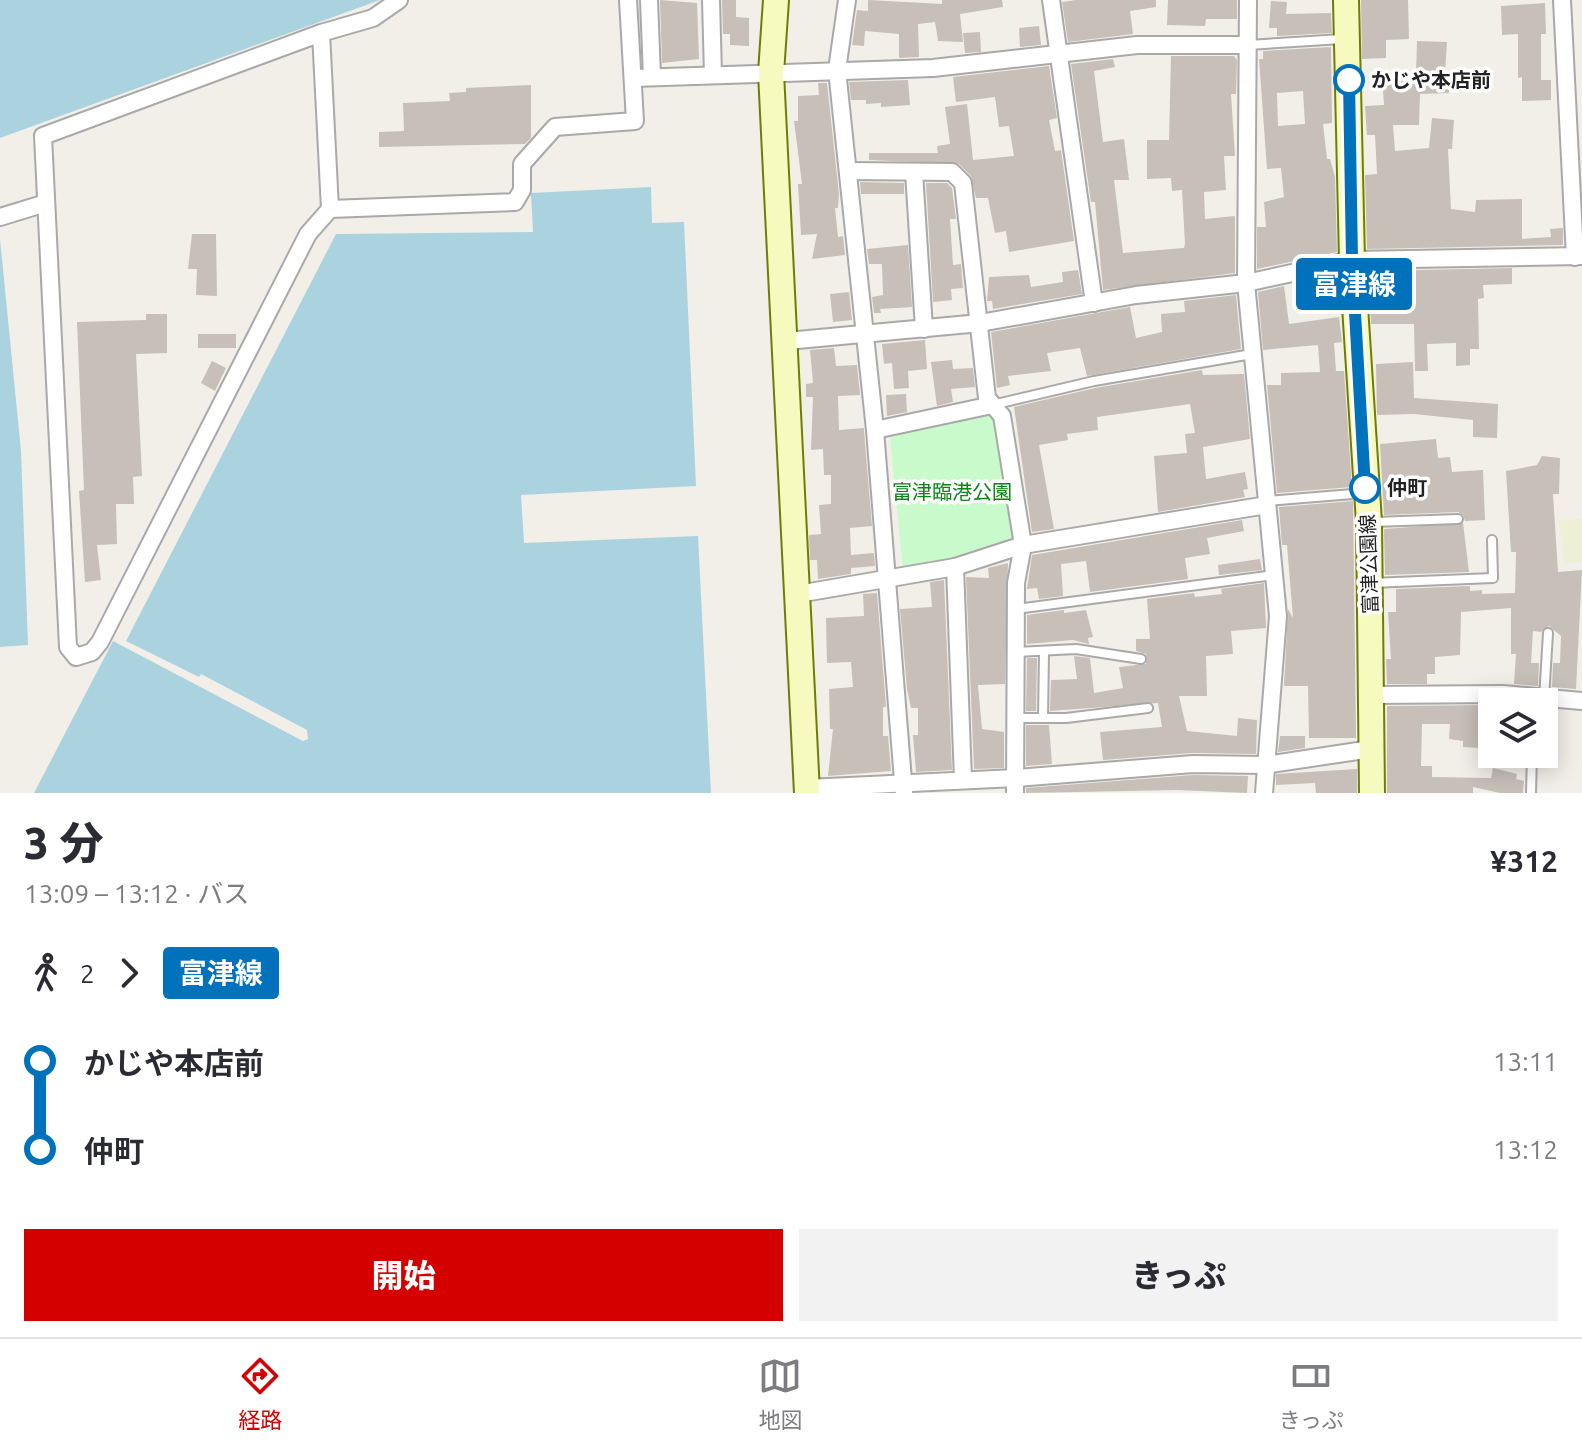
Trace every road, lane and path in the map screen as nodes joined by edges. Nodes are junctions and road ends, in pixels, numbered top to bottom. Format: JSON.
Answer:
{"nodes":[{"id":1,"x":399,"y":0,"type":"edge"},
{"id":2,"x":628,"y":0,"type":"edge"},
{"id":3,"x":649,"y":0,"type":"edge"},
{"id":4,"x":711,"y":0,"type":"edge"},
{"id":5,"x":776,"y":0,"type":"edge"},
{"id":6,"x":847,"y":0,"type":"edge"},
{"id":7,"x":1051,"y":0,"type":"edge"},
{"id":8,"x":1248,"y":0,"type":"edge"},
{"id":9,"x":1346,"y":0,"type":"edge"},
{"id":10,"x":1562,"y":0,"type":"edge"},
{"id":11,"x":321,"y":33,"type":"junction"},
{"id":12,"x":1348,"y":39,"type":"junction"},
{"id":13,"x":1247,"y":45,"type":"junction"},
{"id":14,"x":1057,"y":54,"type":"junction"},
{"id":15,"x":837,"y":70,"type":"junction"},
{"id":16,"x":771,"y":73,"type":"junction"},
{"id":17,"x":713,"y":75,"type":"junction"},
{"id":18,"x":652,"y":77,"type":"junction"},
{"id":19,"x":634,"y":78,"type":"junction"},
{"id":20,"x":848,"y":171,"type":"junction"},
{"id":21,"x":914,"y":172,"type":"junction"},
{"id":22,"x":46,"y":203,"type":"junction"},
{"id":23,"x":330,"y":209,"type":"junction"},
{"id":24,"x":0,"y":217,"type":"edge"},
{"id":25,"x":1579,"y":256,"type":"edge"},
{"id":26,"x":1352,"y":260,"type":"junction"},
{"id":27,"x":1246,"y":283,"type":"junction"},
{"id":28,"x":1094,"y":303,"type":"junction"},
{"id":29,"x":980,"y":323,"type":"junction"},
{"id":30,"x":924,"y":329,"type":"junction"},
{"id":31,"x":865,"y":334,"type":"junction"},
{"id":32,"x":787,"y":341,"type":"junction"},
{"id":33,"x":1253,"y":354,"type":"junction"},
{"id":34,"x":992,"y":405,"type":"junction"},
{"id":35,"x":875,"y":430,"type":"junction"},
{"id":36,"x":1365,"y":493,"type":"junction"},
{"id":37,"x":1267,"y":503,"type":"junction"},
{"id":38,"x":1458,"y":519,"type":"dead end"},
{"id":39,"x":1369,"y":522,"type":"junction"},
{"id":40,"x":1492,"y":540,"type":"dead end"},
{"id":41,"x":1023,"y":545,"type":"junction"},
{"id":42,"x":955,"y":567,"type":"junction"},
{"id":43,"x":1274,"y":575,"type":"junction"},
{"id":44,"x":887,"y":578,"type":"junction"},
{"id":45,"x":1370,"y":583,"type":"junction"},
{"id":46,"x":798,"y":594,"type":"junction"},
{"id":47,"x":1016,"y":609,"type":"junction"},
{"id":48,"x":1548,"y":633,"type":"dead end"},
{"id":49,"x":1016,"y":652,"type":"junction"},
{"id":50,"x":1044,"y":653,"type":"junction"},
{"id":51,"x":1141,"y":659,"type":"dead end"},
{"id":52,"x":1539,"y":688,"type":"edge"},
{"id":53,"x":1478,"y":694,"type":"edge"},
{"id":54,"x":1371,"y":695,"type":"junction"},
{"id":55,"x":1558,"y":700,"type":"edge"},
{"id":56,"x":1582,"y":701,"type":"edge"},
{"id":57,"x":1148,"y":708,"type":"dead end"},
{"id":58,"x":1016,"y":718,"type":"junction"},
{"id":59,"x":1043,"y":718,"type":"junction"},
{"id":60,"x":1371,"y":749,"type":"junction"},
{"id":61,"x":1265,"y":765,"type":"junction"},
{"id":62,"x":1532,"y":768,"type":"edge"},
{"id":63,"x":963,"y":780,"type":"junction"},
{"id":64,"x":1016,"y":785,"type":"edge"},
{"id":65,"x":904,"y":788,"type":"edge"},
{"id":66,"x":807,"y":790,"type":"edge"},
{"id":67,"x":1264,"y":793,"type":"edge"},
{"id":68,"x":1372,"y":793,"type":"edge"},
{"id":69,"x":1531,"y":793,"type":"edge"}],
"edges":[{"from":1,"to":11,"type":"street"},
{"from":2,"to":19,"type":"street"},
{"from":3,"to":18,"type":"street"},
{"from":4,"to":17,"type":"street"},
{"from":5,"to":16,"type":"main road"},
{"from":6,"to":15,"type":"street"},
{"from":7,"to":14,"type":"street"},
{"from":8,"to":13,"type":"street"},
{"from":9,"to":12,"type":"main road","name":"富津公園線"},
{"from":10,"to":25,"type":"street"},
{"from":11,"to":22,"type":"street"},
{"from":11,"to":23,"type":"street"},
{"from":12,"to":13,"type":"lane"},
{"from":12,"to":26,"type":"main road","name":"富津公園線"},
{"from":13,"to":14,"type":"street"},
{"from":13,"to":27,"type":"street"},
{"from":14,"to":15,"type":"street"},
{"from":14,"to":28,"type":"street"},
{"from":15,"to":16,"type":"street"},
{"from":15,"to":20,"type":"street"},
{"from":16,"to":17,"type":"street"},
{"from":16,"to":32,"type":"main road"},
{"from":17,"to":18,"type":"street"},
{"from":18,"to":19,"type":"street"},
{"from":19,"to":23,"type":"street"},
{"from":20,"to":21,"type":"street"},
{"from":20,"to":31,"type":"street"},
{"from":21,"to":29,"type":"street"},
{"from":21,"to":30,"type":"street"},
{"from":22,"to":23,"type":"street"},
{"from":22,"to":24,"type":"street"},
{"from":25,"to":26,"type":"street"},
{"from":26,"to":27,"type":"street"},
{"from":26,"to":36,"type":"main road","name":"富津公園線"},
{"from":27,"to":28,"type":"street"},
{"from":27,"to":33,"type":"street"},
{"from":28,"to":29,"type":"street"},
{"from":29,"to":30,"type":"street"},
{"from":29,"to":34,"type":"street"},
{"from":30,"to":31,"type":"street"},
{"from":31,"to":32,"type":"street"},
{"from":31,"to":35,"type":"street"},
{"from":32,"to":46,"type":"main road"},
{"from":33,"to":34,"type":"lane"},
{"from":33,"to":37,"type":"street"},
{"from":34,"to":35,"type":"street"},
{"from":34,"to":41,"type":"street"},
{"from":35,"to":44,"type":"street"},
{"from":36,"to":37,"type":"lane"},
{"from":36,"to":39,"type":"main road","name":"富津公園線"},
{"from":37,"to":41,"type":"street"},
{"from":37,"to":43,"type":"street"},
{"from":38,"to":39,"type":"lane"},
{"from":39,"to":45,"type":"main road","name":"富津公園線"},
{"from":40,"to":45,"type":"lane"},
{"from":41,"to":42,"type":"street"},
{"from":41,"to":47,"type":"street"},
{"from":42,"to":44,"type":"street"},
{"from":42,"to":63,"type":"street"},
{"from":43,"to":47,"type":"lane"},
{"from":43,"to":61,"type":"street"},
{"from":44,"to":46,"type":"street"},
{"from":44,"to":65,"type":"street"},
{"from":45,"to":54,"type":"main road","name":"富津公園線"},
{"from":46,"to":66,"type":"main road"},
{"from":47,"to":49,"type":"street"},
{"from":48,"to":52,"type":"lane"},
{"from":49,"to":50,"type":"lane"},
{"from":49,"to":58,"type":"street"},
{"from":50,"to":51,"type":"lane"},
{"from":50,"to":59,"type":"lane"},
{"from":53,"to":54,"type":"street"},
{"from":54,"to":60,"type":"main road","name":"富津公園線"},
{"from":55,"to":56,"type":"street"},
{"from":57,"to":59,"type":"lane"},
{"from":58,"to":59,"type":"lane"},
{"from":58,"to":64,"type":"street"},
{"from":60,"to":61,"type":"street"},
{"from":60,"to":68,"type":"main road","name":"富津公園線"},
{"from":61,"to":64,"type":"street"},
{"from":61,"to":67,"type":"street"},
{"from":62,"to":69,"type":"lane"},
{"from":63,"to":64,"type":"street"},
{"from":63,"to":65,"type":"street"},
{"from":65,"to":66,"type":"street"}]}
